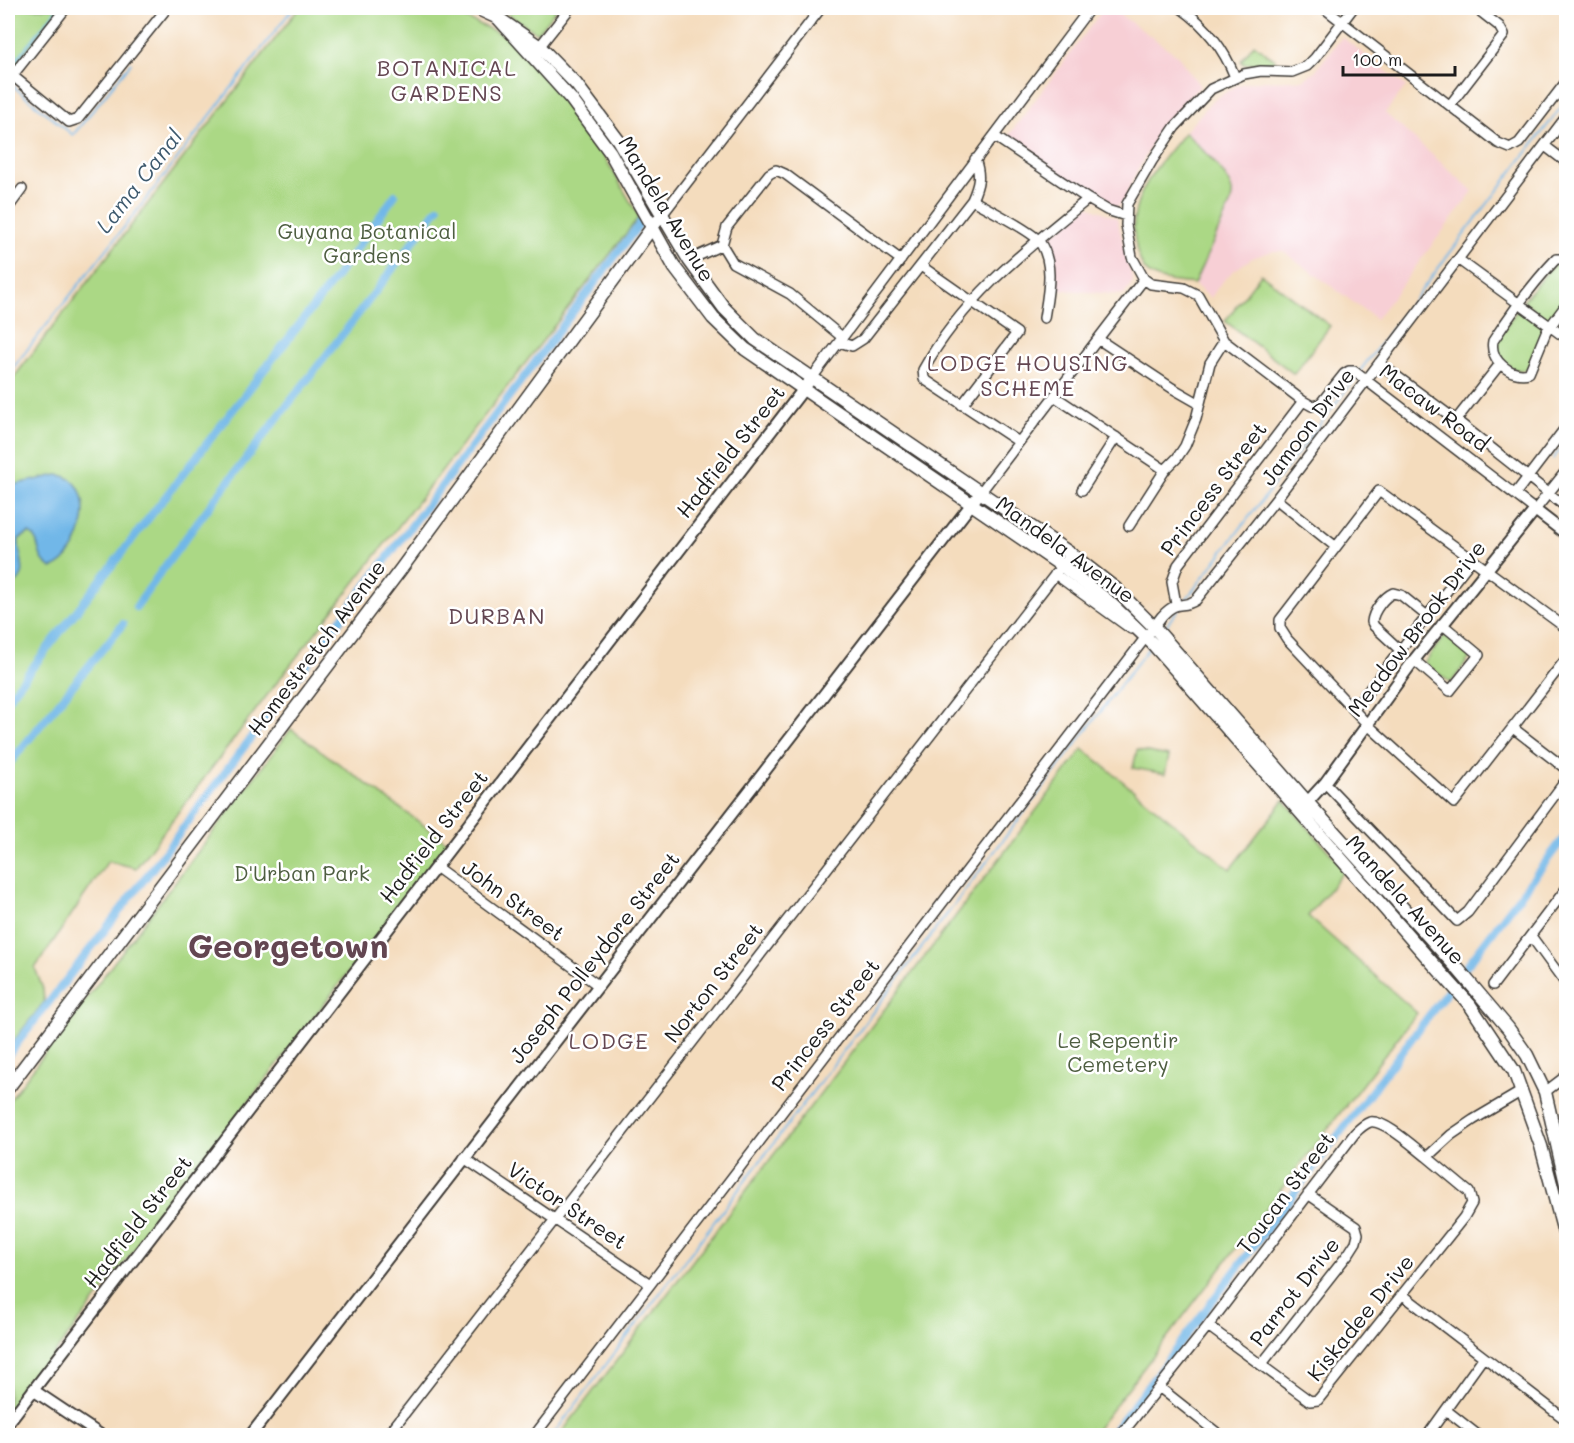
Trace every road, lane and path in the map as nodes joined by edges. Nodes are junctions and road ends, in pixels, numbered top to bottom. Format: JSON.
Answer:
{"nodes":[{"id":1,"x":66,"y":8,"type":"edge"},
{"id":2,"x":167,"y":8,"type":"edge"},
{"id":3,"x":476,"y":8,"type":"edge"},
{"id":4,"x":570,"y":8,"type":"edge"},
{"id":5,"x":821,"y":8,"type":"edge"},
{"id":6,"x":1090,"y":8,"type":"edge"},
{"id":7,"x":1324,"y":8,"type":"edge"},
{"id":8,"x":1353,"y":8,"type":"edge"},
{"id":9,"x":1476,"y":8,"type":"edge"},
{"id":10,"x":1186,"y":9,"type":"edge"},
{"id":11,"x":1343,"y":21,"type":"junction"},
{"id":12,"x":536,"y":51,"type":"junction"},
{"id":13,"x":10,"y":74,"type":"edge"},
{"id":14,"x":1234,"y":77,"type":"junction"},
{"id":15,"x":1566,"y":82,"type":"edge"},
{"id":16,"x":1450,"y":105,"type":"junction"},
{"id":17,"x":1566,"y":117,"type":"edge"},
{"id":18,"x":994,"y":136,"type":"junction"},
{"id":19,"x":1545,"y":146,"type":"junction"},
{"id":20,"x":975,"y":159,"type":"junction"},
{"id":21,"x":1566,"y":162,"type":"edge"},
{"id":22,"x":22,"y":189,"type":"dead end"},
{"id":23,"x":1088,"y":199,"type":"junction"},
{"id":24,"x":972,"y":200,"type":"junction"},
{"id":25,"x":8,"y":208,"type":"edge"},
{"id":26,"x":662,"y":215,"type":"junction"},
{"id":27,"x":1126,"y":216,"type":"junction"},
{"id":28,"x":652,"y":227,"type":"junction"},
{"id":29,"x":1038,"y":239,"type":"junction"},
{"id":30,"x":722,"y":244,"type":"junction"},
{"id":31,"x":1566,"y":259,"type":"edge"},
{"id":32,"x":901,"y":260,"type":"junction"},
{"id":33,"x":1459,"y":260,"type":"junction"},
{"id":34,"x":689,"y":261,"type":"junction"},
{"id":35,"x":921,"y":266,"type":"junction"},
{"id":36,"x":1144,"y":279,"type":"junction"},
{"id":37,"x":971,"y":301,"type":"junction"},
{"id":38,"x":1520,"y":302,"type":"junction"},
{"id":39,"x":1566,"y":305,"type":"edge"},
{"id":40,"x":1044,"y":318,"type":"dead end"},
{"id":41,"x":1551,"y":326,"type":"junction"},
{"id":42,"x":1566,"y":338,"type":"edge"},
{"id":43,"x":840,"y":339,"type":"junction"},
{"id":44,"x":1098,"y":339,"type":"junction"},
{"id":45,"x":1224,"y":341,"type":"junction"},
{"id":46,"x":1378,"y":363,"type":"junction"},
{"id":47,"x":1500,"y":364,"type":"junction"},
{"id":48,"x":1360,"y":376,"type":"junction"},
{"id":49,"x":812,"y":378,"type":"junction"},
{"id":50,"x":804,"y":389,"type":"junction"},
{"id":51,"x":1054,"y":396,"type":"junction"},
{"id":52,"x":1303,"y":401,"type":"junction"},
{"id":53,"x":1200,"y":404,"type":"junction"},
{"id":54,"x":962,"y":405,"type":"junction"},
{"id":55,"x":1456,"y":420,"type":"junction"},
{"id":56,"x":1566,"y":427,"type":"edge"},
{"id":57,"x":1116,"y":438,"type":"junction"},
{"id":58,"x":1019,"y":442,"type":"junction"},
{"id":59,"x":1165,"y":470,"type":"junction"},
{"id":60,"x":1566,"y":471,"type":"edge"},
{"id":61,"x":1529,"y":477,"type":"junction"},
{"id":62,"x":1082,"y":490,"type":"dead end"},
{"id":63,"x":980,"y":493,"type":"junction"},
{"id":64,"x":1549,"y":493,"type":"junction"},
{"id":65,"x":1515,"y":495,"type":"junction"},
{"id":66,"x":1276,"y":499,"type":"junction"},
{"id":67,"x":971,"y":505,"type":"junction"},
{"id":68,"x":1566,"y":507,"type":"edge"},
{"id":69,"x":1535,"y":510,"type":"junction"},
{"id":70,"x":1129,"y":526,"type":"dead end"},
{"id":71,"x":1566,"y":534,"type":"edge"},
{"id":72,"x":1336,"y":547,"type":"junction"},
{"id":73,"x":1071,"y":554,"type":"junction"},
{"id":74,"x":1472,"y":559,"type":"junction"},
{"id":75,"x":1486,"y":569,"type":"junction"},
{"id":76,"x":1058,"y":570,"type":"junction"},
{"id":77,"x":1177,"y":604,"type":"junction"},
{"id":78,"x":1427,"y":616,"type":"junction"},
{"id":79,"x":1442,"y":624,"type":"junction"},
{"id":80,"x":1566,"y":628,"type":"edge"},
{"id":81,"x":1153,"y":637,"type":"junction"},
{"id":82,"x":1400,"y":650,"type":"junction"},
{"id":83,"x":1566,"y":659,"type":"edge"},
{"id":84,"x":1414,"y":660,"type":"junction"},
{"id":85,"x":1354,"y":709,"type":"junction"},
{"id":86,"x":1368,"y":724,"type":"junction"},
{"id":87,"x":1513,"y":728,"type":"junction"},
{"id":88,"x":1566,"y":769,"type":"edge"},
{"id":89,"x":1566,"y":780,"type":"edge"},
{"id":90,"x":1324,"y":783,"type":"junction"},
{"id":91,"x":1303,"y":806,"type":"junction"},
{"id":92,"x":435,"y":867,"type":"junction"},
{"id":93,"x":1566,"y":889,"type":"edge"},
{"id":94,"x":1531,"y":936,"type":"junction"},
{"id":95,"x":1566,"y":984,"type":"edge"},
{"id":96,"x":1493,"y":985,"type":"dead end"},
{"id":97,"x":598,"y":986,"type":"junction"},
{"id":98,"x":1566,"y":1076,"type":"edge"},
{"id":99,"x":8,"y":1088,"type":"edge"},
{"id":100,"x":1545,"y":1092,"type":"junction"},
{"id":101,"x":1523,"y":1094,"type":"junction"},
{"id":102,"x":1427,"y":1157,"type":"junction"},
{"id":103,"x":464,"y":1158,"type":"junction"},
{"id":104,"x":1566,"y":1184,"type":"edge"},
{"id":105,"x":1308,"y":1194,"type":"junction"},
{"id":106,"x":554,"y":1219,"type":"junction"},
{"id":107,"x":1566,"y":1240,"type":"edge"},
{"id":108,"x":650,"y":1284,"type":"junction"},
{"id":109,"x":1402,"y":1295,"type":"junction"},
{"id":110,"x":1208,"y":1326,"type":"junction"},
{"id":111,"x":1483,"y":1358,"type":"junction"},
{"id":112,"x":1261,"y":1365,"type":"junction"},
{"id":113,"x":1159,"y":1387,"type":"junction"},
{"id":114,"x":33,"y":1390,"type":"junction"},
{"id":115,"x":1446,"y":1410,"type":"junction"},
{"id":116,"x":1566,"y":1420,"type":"edge"},
{"id":117,"x":8,"y":1423,"type":"edge"},
{"id":118,"x":1209,"y":1432,"type":"edge"},
{"id":119,"x":102,"y":1436,"type":"edge"},
{"id":120,"x":250,"y":1436,"type":"edge"},
{"id":121,"x":387,"y":1436,"type":"edge"},
{"id":122,"x":534,"y":1436,"type":"edge"},
{"id":123,"x":1120,"y":1436,"type":"edge"},
{"id":124,"x":1221,"y":1436,"type":"edge"},
{"id":125,"x":1427,"y":1436,"type":"edge"},
{"id":126,"x":1479,"y":1436,"type":"edge"}],
"edges":[{"from":1,"to":13,"type":"street"},
{"from":2,"to":13,"type":"street"},
{"from":3,"to":12,"type":"main road","name":"Mandela Avenue"},
{"from":4,"to":12,"type":"street"},
{"from":5,"to":26,"type":"street"},
{"from":6,"to":18,"type":"street","name":"Hadfield Street"},
{"from":7,"to":11,"type":"street"},
{"from":8,"to":11,"type":"street"},
{"from":9,"to":16,"type":"street"},
{"from":10,"to":14,"type":"street"},
{"from":11,"to":14,"type":"street"},
{"from":11,"to":16,"type":"street"},
{"from":12,"to":26,"type":"main road","name":"Mandela Avenue"},
{"from":12,"to":28,"type":"main road","name":"Mandela Avenue"},
{"from":14,"to":27,"type":"street"},
{"from":15,"to":16,"type":"street"},
{"from":17,"to":19,"type":"street","name":"Jamoon Drive"},
{"from":18,"to":20,"type":"street","name":"Hadfield Street"},
{"from":18,"to":23,"type":"street"},
{"from":19,"to":21,"type":"street"},
{"from":19,"to":33,"type":"street","name":"Jamoon Drive"},
{"from":20,"to":24,"type":"street"},
{"from":20,"to":32,"type":"street","name":"Hadfield Street"},
{"from":22,"to":25,"type":"street"},
{"from":23,"to":27,"type":"street"},
{"from":23,"to":29,"type":"street"},
{"from":24,"to":29,"type":"street"},
{"from":24,"to":35,"type":"street"},
{"from":26,"to":28,"type":"main road","name":"Homestretch Avenue"},
{"from":26,"to":34,"type":"main road","name":"Mandela Avenue"},
{"from":27,"to":36,"type":"street"},
{"from":28,"to":50,"type":"main road","name":"Mandela Avenue"},
{"from":28,"to":99,"type":"main road","name":"Homestretch Avenue"},
{"from":29,"to":37,"type":"street"},
{"from":29,"to":40,"type":"street"},
{"from":30,"to":32,"type":"street"},
{"from":30,"to":34,"type":"street"},
{"from":30,"to":43,"type":"street"},
{"from":31,"to":38,"type":"street"},
{"from":32,"to":43,"type":"street","name":"Hadfield Street"},
{"from":33,"to":38,"type":"street"},
{"from":33,"to":46,"type":"street","name":"Jamoon Drive"},
{"from":34,"to":49,"type":"main road","name":"Mandela Avenue"},
{"from":35,"to":37,"type":"street"},
{"from":35,"to":43,"type":"street"},
{"from":36,"to":44,"type":"street"},
{"from":36,"to":45,"type":"street"},
{"from":37,"to":54,"type":"street"},
{"from":37,"to":54,"type":"street"},
{"from":38,"to":41,"type":"street"},
{"from":38,"to":47,"type":"street"},
{"from":39,"to":41,"type":"street"},
{"from":41,"to":42,"type":"street"},
{"from":41,"to":47,"type":"street"},
{"from":43,"to":49,"type":"street","name":"Hadfield Street"},
{"from":44,"to":51,"type":"street"},
{"from":44,"to":53,"type":"street"},
{"from":45,"to":52,"type":"street"},
{"from":45,"to":53,"type":"street"},
{"from":46,"to":48,"type":"street","name":"Jamoon Drive"},
{"from":46,"to":55,"type":"street"},
{"from":47,"to":55,"type":"street"},
{"from":48,"to":52,"type":"street","name":"Macaw Road"},
{"from":48,"to":65,"type":"street","name":"Macaw Road"},
{"from":48,"to":66,"type":"street","name":"Jamoon Drive"},
{"from":49,"to":50,"type":"street","name":"Hadfield Street"},
{"from":49,"to":63,"type":"main road","name":"Mandela Avenue"},
{"from":50,"to":67,"type":"main road","name":"Mandela Avenue"},
{"from":50,"to":92,"type":"street","name":"Hadfield Street"},
{"from":51,"to":57,"type":"street"},
{"from":51,"to":58,"type":"street"},
{"from":52,"to":77,"type":"street","name":"Princess Street"},
{"from":53,"to":59,"type":"street"},
{"from":54,"to":58,"type":"street"},
{"from":55,"to":61,"type":"street"},
{"from":56,"to":61,"type":"street"},
{"from":57,"to":59,"type":"street"},
{"from":57,"to":62,"type":"street"},
{"from":58,"to":63,"type":"street"},
{"from":59,"to":70,"type":"street"},
{"from":60,"to":64,"type":"street","name":"Meadow Brook Drive"},
{"from":61,"to":64,"type":"street"},
{"from":61,"to":65,"type":"street"},
{"from":63,"to":67,"type":"street","name":"Joseph Polleydore Street"},
{"from":63,"to":73,"type":"main road","name":"Mandela Avenue"},
{"from":64,"to":68,"type":"street"},
{"from":64,"to":69,"type":"street","name":"Meadow Brook Drive"},
{"from":65,"to":69,"type":"street","name":"Macaw Road"},
{"from":66,"to":72,"type":"street"},
{"from":66,"to":77,"type":"street","name":"Jamoon Drive"},
{"from":67,"to":76,"type":"main road","name":"Mandela Avenue"},
{"from":67,"to":97,"type":"street","name":"Joseph Polleydore Street"},
{"from":69,"to":71,"type":"street","name":"Macaw Road"},
{"from":69,"to":75,"type":"street","name":"Meadow Brook Drive"},
{"from":72,"to":74,"type":"street"},
{"from":72,"to":85,"type":"street"},
{"from":73,"to":76,"type":"street","name":"Norton Street"},
{"from":73,"to":81,"type":"main road","name":"Mandela Avenue"},
{"from":74,"to":75,"type":"street"},
{"from":74,"to":78,"type":"street"},
{"from":75,"to":79,"type":"street","name":"Meadow Brook Drive"},
{"from":75,"to":80,"type":"street"},
{"from":76,"to":81,"type":"main road","name":"Mandela Avenue"},
{"from":76,"to":106,"type":"street","name":"Norton Street"},
{"from":77,"to":81,"type":"street"},
{"from":78,"to":82,"type":"street"},
{"from":78,"to":82,"type":"street"},
{"from":79,"to":84,"type":"street","name":"Meadow Brook Drive"},
{"from":79,"to":84,"type":"street"},
{"from":81,"to":91,"type":"main road","name":"Mandela Avenue"},
{"from":81,"to":108,"type":"street","name":"Princess Street"},
{"from":82,"to":85,"type":"street"},
{"from":83,"to":87,"type":"street"},
{"from":84,"to":86,"type":"street","name":"Meadow Brook Drive"},
{"from":85,"to":86,"type":"street"},
{"from":86,"to":87,"type":"street"},
{"from":86,"to":90,"type":"street","name":"Meadow Brook Drive"},
{"from":87,"to":88,"type":"street"},
{"from":89,"to":90,"type":"street"},
{"from":90,"to":91,"type":"street","name":"Meadow Brook Drive"},
{"from":91,"to":100,"type":"main road","name":"Mandela Avenue"},
{"from":91,"to":101,"type":"main road","name":"Mandela Avenue"},
{"from":92,"to":97,"type":"street","name":"John Street"},
{"from":92,"to":114,"type":"street","name":"Hadfield Street"},
{"from":93,"to":94,"type":"street"},
{"from":94,"to":95,"type":"street"},
{"from":94,"to":96,"type":"street"},
{"from":97,"to":103,"type":"street","name":"Joseph Polleydore Street"},
{"from":98,"to":100,"type":"street"},
{"from":100,"to":104,"type":"main road","name":"Mandela Avenue"},
{"from":101,"to":102,"type":"street"},
{"from":101,"to":107,"type":"main road","name":"Mandela Avenue"},
{"from":102,"to":105,"type":"street","name":"Toucan Street"},
{"from":102,"to":109,"type":"street","name":"Kiskadee Drive"},
{"from":103,"to":106,"type":"street","name":"Victor Street"},
{"from":103,"to":120,"type":"street","name":"Joseph Polleydore Street"},
{"from":105,"to":110,"type":"street","name":"Toucan Street"},
{"from":105,"to":112,"type":"street","name":"Parrot Drive"},
{"from":106,"to":108,"type":"street","name":"Victor Street"},
{"from":106,"to":121,"type":"street","name":"Norton Street"},
{"from":108,"to":122,"type":"street","name":"Princess Street"},
{"from":109,"to":111,"type":"street"},
{"from":109,"to":112,"type":"street","name":"Kiskadee Drive"},
{"from":110,"to":112,"type":"street","name":"Kiskadee Drive"},
{"from":110,"to":113,"type":"street","name":"Toucan Street"},
{"from":111,"to":115,"type":"street"},
{"from":111,"to":116,"type":"street"},
{"from":113,"to":118,"type":"street"},
{"from":113,"to":123,"type":"street","name":"Toucan Street"},
{"from":114,"to":117,"type":"street","name":"Hadfield Street"},
{"from":114,"to":119,"type":"street"},
{"from":115,"to":125,"type":"street"},
{"from":115,"to":126,"type":"street"},
{"from":118,"to":124,"type":"street"}]}
